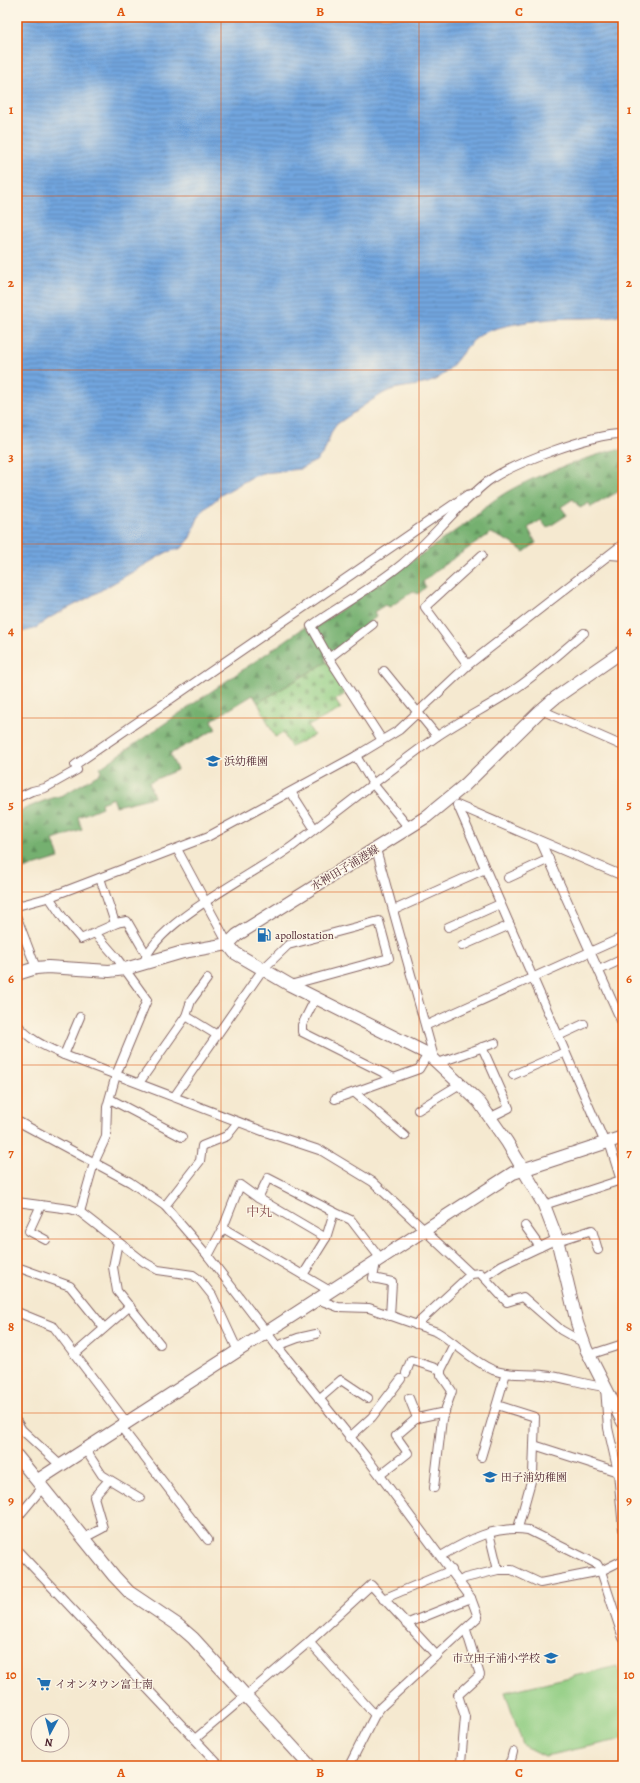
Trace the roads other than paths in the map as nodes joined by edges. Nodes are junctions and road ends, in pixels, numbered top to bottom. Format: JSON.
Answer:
{"nodes":[{"id":1,"x":623,"y":434,"type":"edge"},
{"id":2,"x":476,"y":493,"type":"junction"},
{"id":3,"x":623,"y":544,"type":"edge"},
{"id":4,"x":610,"y":554,"type":"junction"},
{"id":5,"x":482,"y":555,"type":"dead end"},
{"id":6,"x":623,"y":556,"type":"edge"},
{"id":7,"x":373,"y":624,"type":"dead end"},
{"id":8,"x":584,"y":633,"type":"dead end"},
{"id":9,"x":622,"y":652,"type":"edge"},
{"id":10,"x":329,"y":658,"type":"junction"},
{"id":11,"x":468,"y":665,"type":"junction"},
{"id":12,"x":384,"y":671,"type":"dead end"},
{"id":13,"x":541,"y":710,"type":"junction"},
{"id":14,"x":418,"y":712,"type":"junction"},
{"id":15,"x":437,"y":736,"type":"junction"},
{"id":16,"x":382,"y":740,"type":"junction"},
{"id":17,"x":623,"y":746,"type":"edge"},
{"id":18,"x":356,"y":756,"type":"junction"},
{"id":19,"x":373,"y":784,"type":"junction"},
{"id":20,"x":291,"y":792,"type":"junction"},
{"id":21,"x":17,"y":798,"type":"edge"},
{"id":22,"x":454,"y":801,"type":"junction"},
{"id":23,"x":314,"y":828,"type":"junction"},
{"id":24,"x":409,"y":828,"type":"junction"},
{"id":25,"x":541,"y":842,"type":"junction"},
{"id":26,"x":177,"y":849,"type":"junction"},
{"id":27,"x":376,"y":849,"type":"junction"},
{"id":28,"x":549,"y":859,"type":"junction"},
{"id":29,"x":485,"y":869,"type":"junction"},
{"id":30,"x":623,"y":875,"type":"edge"},
{"id":31,"x":100,"y":878,"type":"junction"},
{"id":32,"x":508,"y":878,"type":"dead end"},
{"id":33,"x":49,"y":897,"type":"junction"},
{"id":34,"x":206,"y":902,"type":"junction"},
{"id":35,"x":500,"y":904,"type":"junction"},
{"id":36,"x":17,"y":906,"type":"edge"},
{"id":37,"x":394,"y":910,"type":"junction"},
{"id":38,"x":17,"y":918,"type":"edge"},
{"id":39,"x":117,"y":923,"type":"junction"},
{"id":40,"x":510,"y":925,"type":"junction"},
{"id":41,"x":448,"y":927,"type":"dead end"},
{"id":42,"x":94,"y":933,"type":"junction"},
{"id":43,"x":623,"y":937,"type":"edge"},
{"id":44,"x":21,"y":942,"type":"edge"},
{"id":45,"x":228,"y":944,"type":"junction"},
{"id":46,"x":462,"y":946,"type":"dead end"},
{"id":47,"x":590,"y":952,"type":"junction"},
{"id":48,"x":145,"y":958,"type":"junction"},
{"id":49,"x":623,"y":959,"type":"edge"},
{"id":50,"x":36,"y":968,"type":"junction"},
{"id":51,"x":123,"y":969,"type":"junction"},
{"id":52,"x":263,"y":969,"type":"junction"},
{"id":53,"x":599,"y":970,"type":"junction"},
{"id":54,"x":17,"y":974,"type":"edge"},
{"id":55,"x":533,"y":977,"type":"junction"},
{"id":56,"x":207,"y":978,"type":"dead end"},
{"id":57,"x":290,"y":985,"type":"junction"},
{"id":58,"x":315,"y":998,"type":"junction"},
{"id":59,"x":186,"y":1016,"type":"junction"},
{"id":60,"x":80,"y":1017,"type":"dead end"},
{"id":61,"x":17,"y":1024,"type":"edge"},
{"id":62,"x":584,"y":1024,"type":"dead end"},
{"id":63,"x":426,"y":1025,"type":"junction"},
{"id":64,"x":623,"y":1025,"type":"edge"},
{"id":65,"x":217,"y":1035,"type":"junction"},
{"id":66,"x":558,"y":1036,"type":"junction"},
{"id":67,"x":494,"y":1043,"type":"dead end"},
{"id":68,"x":482,"y":1047,"type":"junction"},
{"id":69,"x":566,"y":1052,"type":"junction"},
{"id":70,"x":64,"y":1055,"type":"junction"},
{"id":71,"x":434,"y":1059,"type":"junction"},
{"id":72,"x":116,"y":1075,"type":"junction"},
{"id":73,"x":512,"y":1075,"type":"dead end"},
{"id":74,"x":394,"y":1078,"type":"junction"},
{"id":75,"x":139,"y":1084,"type":"junction"},
{"id":76,"x":460,"y":1084,"type":"junction"},
{"id":77,"x":355,"y":1093,"type":"junction"},
{"id":78,"x":174,"y":1097,"type":"junction"},
{"id":79,"x":110,"y":1099,"type":"junction"},
{"id":80,"x":335,"y":1099,"type":"dead end"},
{"id":81,"x":418,"y":1110,"type":"dead end"},
{"id":82,"x":490,"y":1117,"type":"junction"},
{"id":83,"x":17,"y":1121,"type":"edge"},
{"id":84,"x":238,"y":1122,"type":"junction"},
{"id":85,"x":405,"y":1136,"type":"dead end"},
{"id":86,"x":182,"y":1137,"type":"dead end"},
{"id":87,"x":623,"y":1137,"type":"edge"},
{"id":88,"x":607,"y":1142,"type":"junction"},
{"id":89,"x":94,"y":1163,"type":"junction"},
{"id":90,"x":522,"y":1170,"type":"junction"},
{"id":91,"x":622,"y":1184,"type":"edge"},
{"id":92,"x":258,"y":1198,"type":"junction"},
{"id":93,"x":17,"y":1202,"type":"edge"},
{"id":94,"x":40,"y":1205,"type":"junction"},
{"id":95,"x":544,"y":1205,"type":"junction"},
{"id":96,"x":165,"y":1206,"type":"junction"},
{"id":97,"x":80,"y":1212,"type":"junction"},
{"id":98,"x":334,"y":1212,"type":"junction"},
{"id":99,"x":524,"y":1226,"type":"dead end"},
{"id":100,"x":223,"y":1228,"type":"junction"},
{"id":101,"x":425,"y":1231,"type":"junction"},
{"id":102,"x":326,"y":1238,"type":"junction"},
{"id":103,"x":46,"y":1240,"type":"dead end"},
{"id":104,"x":558,"y":1240,"type":"junction"},
{"id":105,"x":118,"y":1242,"type":"junction"},
{"id":106,"x":540,"y":1247,"type":"junction"},
{"id":107,"x":598,"y":1250,"type":"dead end"},
{"id":108,"x":208,"y":1256,"type":"junction"},
{"id":109,"x":378,"y":1260,"type":"junction"},
{"id":110,"x":17,"y":1267,"type":"edge"},
{"id":111,"x":471,"y":1274,"type":"junction"},
{"id":112,"x":303,"y":1275,"type":"junction"},
{"id":113,"x":484,"y":1277,"type":"junction"},
{"id":114,"x":330,"y":1291,"type":"junction"},
{"id":115,"x":317,"y":1299,"type":"junction"},
{"id":116,"x":130,"y":1306,"type":"junction"},
{"id":117,"x":17,"y":1312,"type":"edge"},
{"id":118,"x":390,"y":1316,"type":"junction"},
{"id":119,"x":416,"y":1325,"type":"junction"},
{"id":120,"x":104,"y":1328,"type":"junction"},
{"id":121,"x":267,"y":1333,"type":"junction"},
{"id":122,"x":316,"y":1334,"type":"dead end"},
{"id":123,"x":584,"y":1343,"type":"junction"},
{"id":124,"x":160,"y":1344,"type":"dead end"},
{"id":125,"x":454,"y":1344,"type":"junction"},
{"id":126,"x":623,"y":1344,"type":"edge"},
{"id":127,"x":277,"y":1346,"type":"junction"},
{"id":128,"x":238,"y":1351,"type":"junction"},
{"id":129,"x":75,"y":1354,"type":"junction"},
{"id":130,"x":589,"y":1355,"type":"junction"},
{"id":131,"x":442,"y":1370,"type":"junction"},
{"id":132,"x":506,"y":1373,"type":"junction"},
{"id":133,"x":606,"y":1387,"type":"junction"},
{"id":134,"x":368,"y":1398,"type":"dead end"},
{"id":135,"x":409,"y":1398,"type":"dead end"},
{"id":136,"x":319,"y":1399,"type":"junction"},
{"id":137,"x":497,"y":1406,"type":"junction"},
{"id":138,"x":444,"y":1412,"type":"junction"},
{"id":139,"x":417,"y":1418,"type":"junction"},
{"id":140,"x":17,"y":1422,"type":"edge"},
{"id":141,"x":623,"y":1422,"type":"edge"},
{"id":142,"x":124,"y":1425,"type":"junction"},
{"id":143,"x":350,"y":1438,"type":"junction"},
{"id":144,"x":534,"y":1445,"type":"junction"},
{"id":145,"x":85,"y":1449,"type":"junction"},
{"id":146,"x":17,"y":1456,"type":"edge"},
{"id":147,"x":481,"y":1457,"type":"dead end"},
{"id":148,"x":60,"y":1465,"type":"junction"},
{"id":149,"x":618,"y":1472,"type":"junction"},
{"id":150,"x":380,"y":1475,"type":"junction"},
{"id":151,"x":109,"y":1480,"type":"junction"},
{"id":152,"x":41,"y":1484,"type":"junction"},
{"id":153,"x":434,"y":1488,"type":"dead end"},
{"id":154,"x":140,"y":1498,"type":"dead end"},
{"id":155,"x":17,"y":1518,"type":"edge"},
{"id":156,"x":518,"y":1528,"type":"junction"},
{"id":157,"x":623,"y":1529,"type":"edge"},
{"id":158,"x":489,"y":1533,"type":"junction"},
{"id":159,"x":84,"y":1538,"type":"junction"},
{"id":160,"x":208,"y":1540,"type":"dead end"},
{"id":161,"x":17,"y":1550,"type":"edge"},
{"id":162,"x":441,"y":1556,"type":"junction"},
{"id":163,"x":623,"y":1560,"type":"edge"},
{"id":164,"x":452,"y":1570,"type":"junction"},
{"id":165,"x":498,"y":1570,"type":"junction"},
{"id":166,"x":601,"y":1571,"type":"junction"},
{"id":167,"x":460,"y":1581,"type":"junction"},
{"id":168,"x":471,"y":1598,"type":"junction"},
{"id":169,"x":384,"y":1599,"type":"junction"},
{"id":170,"x":406,"y":1624,"type":"junction"},
{"id":171,"x":466,"y":1630,"type":"junction"},
{"id":172,"x":623,"y":1638,"type":"edge"},
{"id":173,"x":309,"y":1642,"type":"junction"},
{"id":174,"x":437,"y":1656,"type":"junction"},
{"id":175,"x":246,"y":1696,"type":"junction"},
{"id":176,"x":375,"y":1715,"type":"junction"},
{"id":177,"x":195,"y":1739,"type":"junction"},
{"id":178,"x":513,"y":1752,"type":"dead end"},
{"id":179,"x":220,"y":1766,"type":"edge"},
{"id":180,"x":310,"y":1766,"type":"edge"},
{"id":181,"x":349,"y":1766,"type":"edge"},
{"id":182,"x":459,"y":1766,"type":"edge"},
{"id":183,"x":507,"y":1766,"type":"edge"}],
"edges":[{"from":1,"to":2,"type":"street"},
{"from":2,"to":10,"type":"street"},
{"from":2,"to":21,"type":"street"},
{"from":3,"to":4,"type":"street"},
{"from":4,"to":6,"type":"street"},
{"from":4,"to":11,"type":"street"},
{"from":5,"to":11,"type":"street"},
{"from":7,"to":10,"type":"street"},
{"from":8,"to":15,"type":"street"},
{"from":9,"to":13,"type":"street","name":"水神田子浦港線"},
{"from":10,"to":16,"type":"street"},
{"from":11,"to":14,"type":"street"},
{"from":12,"to":14,"type":"street"},
{"from":13,"to":17,"type":"street"},
{"from":13,"to":22,"type":"street","name":"水神田子浦港線"},
{"from":14,"to":15,"type":"street"},
{"from":14,"to":16,"type":"street"},
{"from":15,"to":19,"type":"street"},
{"from":16,"to":18,"type":"street"},
{"from":18,"to":19,"type":"street"},
{"from":18,"to":20,"type":"street"},
{"from":19,"to":23,"type":"street"},
{"from":19,"to":24,"type":"street"},
{"from":20,"to":23,"type":"street"},
{"from":20,"to":26,"type":"street"},
{"from":22,"to":24,"type":"street","name":"水神田子浦港線"},
{"from":22,"to":25,"type":"street"},
{"from":22,"to":29,"type":"street"},
{"from":23,"to":34,"type":"street"},
{"from":24,"to":27,"type":"street","name":"水神田子浦港線"},
{"from":25,"to":28,"type":"street"},
{"from":25,"to":30,"type":"street"},
{"from":26,"to":31,"type":"street"},
{"from":26,"to":34,"type":"street"},
{"from":27,"to":37,"type":"street"},
{"from":27,"to":45,"type":"street","name":"水神田子浦港線"},
{"from":28,"to":32,"type":"street"},
{"from":28,"to":47,"type":"street"},
{"from":29,"to":35,"type":"street"},
{"from":29,"to":37,"type":"street"},
{"from":31,"to":33,"type":"street"},
{"from":31,"to":39,"type":"street"},
{"from":33,"to":36,"type":"street"},
{"from":33,"to":42,"type":"street"},
{"from":34,"to":45,"type":"street"},
{"from":34,"to":48,"type":"street"},
{"from":35,"to":40,"type":"street"},
{"from":35,"to":41,"type":"street"},
{"from":37,"to":63,"type":"street"},
{"from":38,"to":44,"type":"street"},
{"from":39,"to":42,"type":"street"},
{"from":39,"to":48,"type":"street"},
{"from":40,"to":46,"type":"street"},
{"from":40,"to":55,"type":"street"},
{"from":42,"to":51,"type":"street"},
{"from":43,"to":47,"type":"street"},
{"from":44,"to":50,"type":"street"},
{"from":45,"to":48,"type":"street"},
{"from":45,"to":52,"type":"street"},
{"from":47,"to":53,"type":"street"},
{"from":47,"to":55,"type":"street"},
{"from":48,"to":51,"type":"street"},
{"from":49,"to":53,"type":"street"},
{"from":50,"to":51,"type":"street"},
{"from":50,"to":54,"type":"street"},
{"from":51,"to":72,"type":"street"},
{"from":52,"to":57,"type":"street"},
{"from":52,"to":57,"type":"street"},
{"from":52,"to":65,"type":"street"},
{"from":53,"to":64,"type":"street"},
{"from":55,"to":63,"type":"street"},
{"from":55,"to":66,"type":"street"},
{"from":56,"to":59,"type":"street"},
{"from":57,"to":58,"type":"street"},
{"from":58,"to":71,"type":"street"},
{"from":58,"to":74,"type":"street"},
{"from":59,"to":65,"type":"street"},
{"from":59,"to":75,"type":"street"},
{"from":60,"to":70,"type":"street"},
{"from":61,"to":70,"type":"street"},
{"from":62,"to":66,"type":"street"},
{"from":63,"to":71,"type":"street"},
{"from":65,"to":78,"type":"street"},
{"from":66,"to":69,"type":"street"},
{"from":67,"to":68,"type":"street"},
{"from":68,"to":71,"type":"street"},
{"from":68,"to":82,"type":"street"},
{"from":69,"to":73,"type":"street"},
{"from":69,"to":88,"type":"street"},
{"from":70,"to":72,"type":"street"},
{"from":71,"to":74,"type":"street"},
{"from":71,"to":76,"type":"street"},
{"from":72,"to":75,"type":"street"},
{"from":72,"to":79,"type":"street"},
{"from":74,"to":77,"type":"street"},
{"from":75,"to":78,"type":"street"},
{"from":76,"to":81,"type":"street"},
{"from":76,"to":82,"type":"street"},
{"from":77,"to":80,"type":"street"},
{"from":77,"to":85,"type":"street"},
{"from":78,"to":84,"type":"street"},
{"from":79,"to":86,"type":"street"},
{"from":79,"to":89,"type":"street"},
{"from":82,"to":90,"type":"street"},
{"from":83,"to":89,"type":"street"},
{"from":84,"to":96,"type":"street"},
{"from":84,"to":101,"type":"street"},
{"from":87,"to":88,"type":"street"},
{"from":88,"to":90,"type":"street"},
{"from":88,"to":91,"type":"street"},
{"from":89,"to":96,"type":"street"},
{"from":89,"to":97,"type":"street"},
{"from":90,"to":95,"type":"street"},
{"from":90,"to":101,"type":"street"},
{"from":91,"to":95,"type":"street"},
{"from":92,"to":98,"type":"street"},
{"from":92,"to":100,"type":"street"},
{"from":92,"to":102,"type":"street"},
{"from":93,"to":94,"type":"street"},
{"from":94,"to":97,"type":"street"},
{"from":94,"to":103,"type":"street"},
{"from":95,"to":104,"type":"street"},
{"from":96,"to":108,"type":"street"},
{"from":97,"to":105,"type":"street"},
{"from":98,"to":102,"type":"street"},
{"from":98,"to":109,"type":"street"},
{"from":99,"to":106,"type":"street"},
{"from":100,"to":108,"type":"street"},
{"from":100,"to":112,"type":"street"},
{"from":101,"to":109,"type":"street"},
{"from":101,"to":111,"type":"street"},
{"from":102,"to":112,"type":"street"},
{"from":104,"to":106,"type":"street"},
{"from":104,"to":107,"type":"street"},
{"from":104,"to":123,"type":"street"},
{"from":105,"to":116,"type":"street"},
{"from":105,"to":128,"type":"street"},
{"from":106,"to":113,"type":"street"},
{"from":108,"to":121,"type":"street"},
{"from":109,"to":114,"type":"street"},
{"from":109,"to":118,"type":"street"},
{"from":110,"to":120,"type":"street"},
{"from":111,"to":113,"type":"street"},
{"from":111,"to":119,"type":"street"},
{"from":112,"to":114,"type":"street"},
{"from":113,"to":123,"type":"street"},
{"from":114,"to":115,"type":"street"},
{"from":115,"to":118,"type":"street"},
{"from":115,"to":121,"type":"street"},
{"from":116,"to":120,"type":"street"},
{"from":116,"to":124,"type":"street"},
{"from":117,"to":129,"type":"street"},
{"from":118,"to":119,"type":"street"},
{"from":119,"to":125,"type":"street"},
{"from":120,"to":129,"type":"street"},
{"from":121,"to":127,"type":"street"},
{"from":121,"to":128,"type":"street"},
{"from":122,"to":127,"type":"street"},
{"from":123,"to":130,"type":"street"},
{"from":125,"to":131,"type":"street"},
{"from":125,"to":132,"type":"street"},
{"from":126,"to":130,"type":"street"},
{"from":127,"to":136,"type":"street"},
{"from":128,"to":142,"type":"street"},
{"from":129,"to":142,"type":"street"},
{"from":130,"to":133,"type":"street"},
{"from":131,"to":138,"type":"street"},
{"from":131,"to":143,"type":"street"},
{"from":132,"to":133,"type":"street"},
{"from":132,"to":137,"type":"street"},
{"from":133,"to":141,"type":"street"},
{"from":133,"to":149,"type":"street"},
{"from":134,"to":136,"type":"street"},
{"from":135,"to":139,"type":"street"},
{"from":136,"to":143,"type":"street"},
{"from":137,"to":144,"type":"street"},
{"from":137,"to":147,"type":"street"},
{"from":138,"to":139,"type":"street"},
{"from":138,"to":153,"type":"street"},
{"from":139,"to":150,"type":"street"},
{"from":140,"to":148,"type":"street"},
{"from":142,"to":145,"type":"street"},
{"from":142,"to":160,"type":"street"},
{"from":143,"to":150,"type":"street"},
{"from":144,"to":149,"type":"street"},
{"from":144,"to":156,"type":"street"},
{"from":145,"to":148,"type":"street"},
{"from":145,"to":151,"type":"street"},
{"from":146,"to":152,"type":"street"},
{"from":148,"to":152,"type":"street"},
{"from":149,"to":157,"type":"street"},
{"from":150,"to":162,"type":"street"},
{"from":151,"to":154,"type":"street"},
{"from":151,"to":159,"type":"street"},
{"from":152,"to":155,"type":"street"},
{"from":152,"to":159,"type":"street"},
{"from":156,"to":158,"type":"street"},
{"from":156,"to":166,"type":"street"},
{"from":158,"to":162,"type":"street"},
{"from":158,"to":165,"type":"street"},
{"from":159,"to":175,"type":"street"},
{"from":161,"to":177,"type":"street"},
{"from":162,"to":164,"type":"street"},
{"from":163,"to":166,"type":"street"},
{"from":164,"to":167,"type":"street"},
{"from":164,"to":169,"type":"street"},
{"from":165,"to":166,"type":"street"},
{"from":165,"to":167,"type":"street"},
{"from":166,"to":172,"type":"street"},
{"from":167,"to":168,"type":"street"},
{"from":168,"to":170,"type":"street"},
{"from":168,"to":171,"type":"street"},
{"from":169,"to":170,"type":"street"},
{"from":169,"to":173,"type":"street"},
{"from":170,"to":174,"type":"street"},
{"from":171,"to":174,"type":"street"},
{"from":171,"to":182,"type":"street"},
{"from":173,"to":175,"type":"street"},
{"from":173,"to":176,"type":"street"},
{"from":174,"to":176,"type":"street"},
{"from":175,"to":177,"type":"street"},
{"from":175,"to":180,"type":"street"},
{"from":176,"to":181,"type":"street"},
{"from":177,"to":179,"type":"street"},
{"from":178,"to":183,"type":"street"}]}
